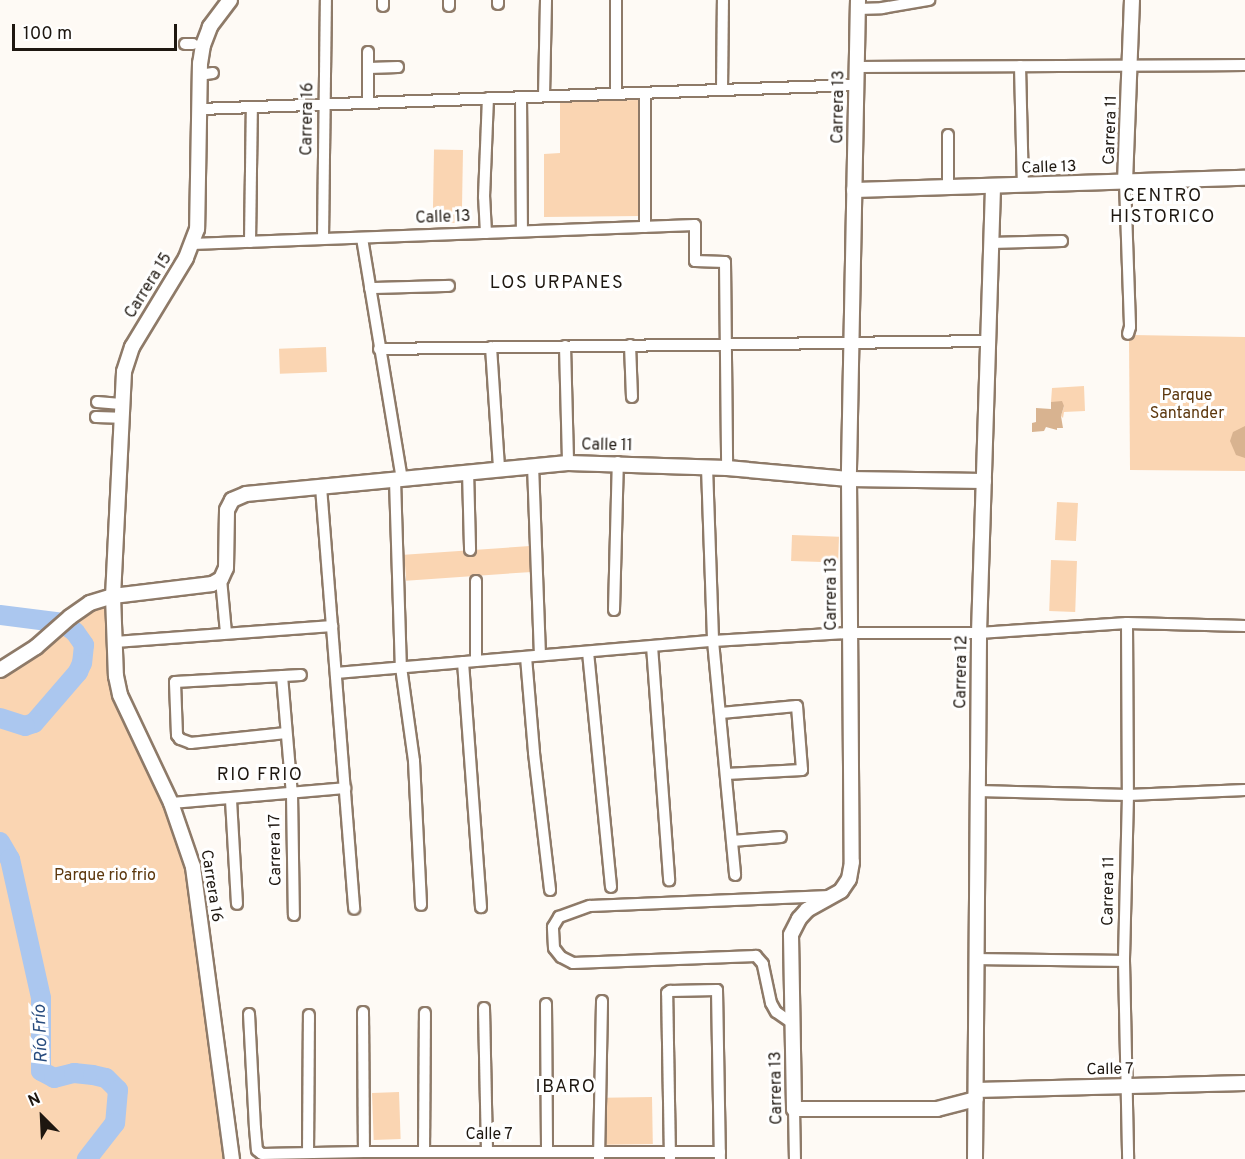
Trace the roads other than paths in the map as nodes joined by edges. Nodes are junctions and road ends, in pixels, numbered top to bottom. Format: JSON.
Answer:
{"nodes":[{"id":1,"x":230,"y":0,"type":"edge"},
{"id":2,"x":326,"y":0,"type":"edge"},
{"id":3,"x":546,"y":0,"type":"edge"},
{"id":4,"x":616,"y":0,"type":"edge"},
{"id":5,"x":723,"y":0,"type":"edge"},
{"id":6,"x":929,"y":0,"type":"edge"},
{"id":7,"x":1131,"y":0,"type":"edge"},
{"id":8,"x":858,"y":4,"type":"edge"},
{"id":9,"x":368,"y":52,"type":"dead end"},
{"id":10,"x":1130,"y":65,"type":"junction"},
{"id":11,"x":1245,"y":65,"type":"edge"},
{"id":12,"x":1020,"y":66,"type":"junction"},
{"id":13,"x":398,"y":67,"type":"dead end"},
{"id":14,"x":856,"y":67,"type":"junction"},
{"id":15,"x":369,"y":68,"type":"junction"},
{"id":16,"x":857,"y":85,"type":"junction"},
{"id":17,"x":722,"y":90,"type":"junction"},
{"id":18,"x":645,"y":93,"type":"junction"},
{"id":19,"x":616,"y":94,"type":"junction"},
{"id":20,"x":544,"y":96,"type":"junction"},
{"id":21,"x":521,"y":97,"type":"junction"},
{"id":22,"x":488,"y":98,"type":"junction"},
{"id":23,"x":368,"y":102,"type":"junction"},
{"id":24,"x":325,"y":104,"type":"junction"},
{"id":25,"x":252,"y":107,"type":"junction"},
{"id":26,"x":200,"y":109,"type":"junction"},
{"id":27,"x":948,"y":135,"type":"dead end"},
{"id":28,"x":1245,"y":178,"type":"edge"},
{"id":29,"x":1125,"y":182,"type":"junction"},
{"id":30,"x":1023,"y":185,"type":"junction"},
{"id":31,"x":993,"y":186,"type":"junction"},
{"id":32,"x":948,"y":187,"type":"junction"},
{"id":33,"x":854,"y":190,"type":"junction"},
{"id":34,"x":645,"y":227,"type":"junction"},
{"id":35,"x":522,"y":231,"type":"junction"},
{"id":36,"x":486,"y":233,"type":"junction"},
{"id":37,"x":362,"y":238,"type":"junction"},
{"id":38,"x":323,"y":239,"type":"junction"},
{"id":39,"x":1062,"y":241,"type":"dead end"},
{"id":40,"x":250,"y":242,"type":"junction"},
{"id":41,"x":991,"y":243,"type":"junction"},
{"id":42,"x":192,"y":244,"type":"junction"},
{"id":43,"x":449,"y":286,"type":"dead end"},
{"id":44,"x":370,"y":288,"type":"junction"},
{"id":45,"x":1128,"y":334,"type":"dead end"},
{"id":46,"x":988,"y":341,"type":"junction"},
{"id":47,"x":850,"y":343,"type":"junction"},
{"id":48,"x":725,"y":344,"type":"junction"},
{"id":49,"x":630,"y":345,"type":"junction"},
{"id":50,"x":565,"y":346,"type":"junction"},
{"id":51,"x":491,"y":347,"type":"junction"},
{"id":52,"x":379,"y":349,"type":"junction"},
{"id":53,"x":632,"y":397,"type":"dead end"},
{"id":54,"x":97,"y":402,"type":"dead end"},
{"id":55,"x":121,"y":411,"type":"junction"},
{"id":56,"x":96,"y":417,"type":"dead end"},
{"id":57,"x":618,"y":462,"type":"junction"},
{"id":58,"x":568,"y":463,"type":"junction"},
{"id":59,"x":533,"y":465,"type":"junction"},
{"id":60,"x":707,"y":467,"type":"junction"},
{"id":61,"x":500,"y":468,"type":"junction"},
{"id":62,"x":727,"y":468,"type":"junction"},
{"id":63,"x":468,"y":471,"type":"junction"},
{"id":64,"x":398,"y":479,"type":"junction"},
{"id":65,"x":849,"y":480,"type":"junction"},
{"id":66,"x":984,"y":481,"type":"junction"},
{"id":67,"x":321,"y":487,"type":"junction"},
{"id":68,"x":470,"y":550,"type":"dead end"},
{"id":69,"x":221,"y":579,"type":"junction"},
{"id":70,"x":476,"y":581,"type":"dead end"},
{"id":71,"x":113,"y":596,"type":"junction"},
{"id":72,"x":614,"y":610,"type":"dead end"},
{"id":73,"x":1127,"y":623,"type":"junction"},
{"id":74,"x":332,"y":626,"type":"junction"},
{"id":75,"x":1245,"y":626,"type":"edge"},
{"id":76,"x":226,"y":633,"type":"junction"},
{"id":77,"x":848,"y":633,"type":"junction"},
{"id":78,"x":979,"y":633,"type":"junction"},
{"id":79,"x":713,"y":641,"type":"junction"},
{"id":80,"x":116,"y":642,"type":"junction"},
{"id":81,"x":652,"y":646,"type":"junction"},
{"id":82,"x":588,"y":652,"type":"junction"},
{"id":83,"x":540,"y":655,"type":"junction"},
{"id":84,"x":526,"y":657,"type":"junction"},
{"id":85,"x":476,"y":661,"type":"junction"},
{"id":86,"x":463,"y":662,"type":"junction"},
{"id":87,"x":401,"y":667,"type":"junction"},
{"id":88,"x":0,"y":669,"type":"edge"},
{"id":89,"x":336,"y":673,"type":"junction"},
{"id":90,"x":301,"y":675,"type":"dead end"},
{"id":91,"x":282,"y":676,"type":"junction"},
{"id":92,"x":721,"y":713,"type":"junction"},
{"id":93,"x":285,"y":733,"type":"junction"},
{"id":94,"x":726,"y":774,"type":"junction"},
{"id":95,"x":345,"y":788,"type":"junction"},
{"id":96,"x":1245,"y":790,"type":"edge"},
{"id":97,"x":978,"y":791,"type":"junction"},
{"id":98,"x":292,"y":794,"type":"junction"},
{"id":99,"x":1128,"y":795,"type":"junction"},
{"id":100,"x":231,"y":800,"type":"junction"},
{"id":101,"x":171,"y":803,"type":"junction"},
{"id":102,"x":781,"y":837,"type":"dead end"},
{"id":103,"x":732,"y":841,"type":"junction"},
{"id":104,"x":735,"y":875,"type":"dead end"},
{"id":105,"x":669,"y":880,"type":"dead end"},
{"id":106,"x":611,"y":887,"type":"dead end"},
{"id":107,"x":550,"y":890,"type":"dead end"},
{"id":108,"x":836,"y":896,"type":"junction"},
{"id":109,"x":237,"y":904,"type":"dead end"},
{"id":110,"x":421,"y":905,"type":"dead end"},
{"id":111,"x":481,"y":907,"type":"dead end"},
{"id":112,"x":354,"y":909,"type":"dead end"},
{"id":113,"x":294,"y":915,"type":"dead end"},
{"id":114,"x":977,"y":959,"type":"junction"},
{"id":115,"x":1124,"y":961,"type":"junction"},
{"id":116,"x":602,"y":1001,"type":"dead end"},
{"id":117,"x":546,"y":1004,"type":"dead end"},
{"id":118,"x":484,"y":1008,"type":"dead end"},
{"id":119,"x":363,"y":1012,"type":"dead end"},
{"id":120,"x":425,"y":1013,"type":"dead end"},
{"id":121,"x":249,"y":1014,"type":"dead end"},
{"id":122,"x":309,"y":1015,"type":"dead end"},
{"id":123,"x":792,"y":1023,"type":"junction"},
{"id":124,"x":1245,"y":1083,"type":"edge"},
{"id":125,"x":1126,"y":1086,"type":"junction"},
{"id":126,"x":976,"y":1094,"type":"junction"},
{"id":127,"x":794,"y":1109,"type":"junction"},
{"id":128,"x":424,"y":1151,"type":"junction"},
{"id":129,"x":487,"y":1151,"type":"junction"},
{"id":130,"x":364,"y":1152,"type":"junction"},
{"id":131,"x":547,"y":1152,"type":"junction"},
{"id":132,"x":308,"y":1153,"type":"junction"},
{"id":133,"x":502,"y":1155,"type":"edge"},
{"id":134,"x":599,"y":1155,"type":"edge"},
{"id":135,"x":670,"y":1155,"type":"edge"},
{"id":136,"x":720,"y":1156,"type":"edge"},
{"id":137,"x":232,"y":1159,"type":"edge"},
{"id":138,"x":795,"y":1159,"type":"edge"},
{"id":139,"x":975,"y":1159,"type":"edge"},
{"id":140,"x":1128,"y":1159,"type":"edge"}],
"edges":[{"from":1,"to":26,"type":"street","name":"Carrera 15"},
{"from":2,"to":24,"type":"street","name":"Carrera 16"},
{"from":3,"to":20,"type":"street"},
{"from":4,"to":19,"type":"street"},
{"from":5,"to":17,"type":"street"},
{"from":6,"to":8,"type":"street"},
{"from":7,"to":10,"type":"street","name":"Carrera 11"},
{"from":8,"to":14,"type":"street","name":"Carrera 13"},
{"from":9,"to":15,"type":"street"},
{"from":10,"to":11,"type":"street"},
{"from":10,"to":12,"type":"street"},
{"from":10,"to":29,"type":"street","name":"Carrera 11"},
{"from":12,"to":14,"type":"street"},
{"from":12,"to":30,"type":"street"},
{"from":13,"to":15,"type":"street"},
{"from":14,"to":16,"type":"street","name":"Carrera 13"},
{"from":15,"to":23,"type":"street"},
{"from":16,"to":17,"type":"street"},
{"from":16,"to":33,"type":"street","name":"Carrera 13"},
{"from":17,"to":18,"type":"street"},
{"from":18,"to":19,"type":"street"},
{"from":18,"to":34,"type":"street"},
{"from":19,"to":20,"type":"street"},
{"from":20,"to":21,"type":"street"},
{"from":21,"to":22,"type":"street"},
{"from":21,"to":35,"type":"street"},
{"from":22,"to":23,"type":"street"},
{"from":22,"to":36,"type":"street"},
{"from":23,"to":24,"type":"street"},
{"from":24,"to":25,"type":"street"},
{"from":24,"to":38,"type":"street","name":"Carrera 16"},
{"from":25,"to":26,"type":"street"},
{"from":25,"to":40,"type":"street"},
{"from":26,"to":42,"type":"street","name":"Carrera 15"},
{"from":27,"to":32,"type":"street"},
{"from":28,"to":29,"type":"street","name":"Calle 13"},
{"from":29,"to":30,"type":"street","name":"Calle 13"},
{"from":29,"to":45,"type":"street","name":"Carrera 11"},
{"from":30,"to":31,"type":"street","name":"Calle 13"},
{"from":31,"to":32,"type":"street","name":"Calle 13"},
{"from":31,"to":41,"type":"street","name":"Carrera 12"},
{"from":32,"to":33,"type":"street","name":"Calle 13"},
{"from":33,"to":47,"type":"street","name":"Carrera 13"},
{"from":34,"to":35,"type":"street","name":"Calle 13"},
{"from":34,"to":48,"type":"street","name":"Calle 13"},
{"from":35,"to":36,"type":"street","name":"Calle 13"},
{"from":36,"to":37,"type":"street","name":"Calle 13"},
{"from":37,"to":38,"type":"street","name":"Calle 13"},
{"from":37,"to":44,"type":"street"},
{"from":38,"to":40,"type":"street","name":"Calle 13"},
{"from":39,"to":41,"type":"street"},
{"from":40,"to":42,"type":"street","name":"Calle 13"},
{"from":41,"to":46,"type":"street","name":"Carrera 12"},
{"from":42,"to":55,"type":"street","name":"Carrera 15"},
{"from":43,"to":44,"type":"street"},
{"from":44,"to":52,"type":"street"},
{"from":46,"to":47,"type":"street"},
{"from":46,"to":66,"type":"street","name":"Carrera 12"},
{"from":47,"to":48,"type":"street"},
{"from":47,"to":65,"type":"street","name":"Carrera 13"},
{"from":48,"to":49,"type":"street"},
{"from":48,"to":62,"type":"street"},
{"from":49,"to":50,"type":"street"},
{"from":49,"to":53,"type":"street"},
{"from":50,"to":51,"type":"street"},
{"from":50,"to":58,"type":"street"},
{"from":51,"to":52,"type":"street"},
{"from":51,"to":61,"type":"street"},
{"from":52,"to":64,"type":"street"},
{"from":54,"to":55,"type":"street"},
{"from":55,"to":56,"type":"street"},
{"from":55,"to":71,"type":"street","name":"Carrera 15"},
{"from":57,"to":58,"type":"street","name":"Calle 11"},
{"from":57,"to":60,"type":"street","name":"Calle 11"},
{"from":57,"to":72,"type":"street"},
{"from":58,"to":59,"type":"street","name":"Calle 11"},
{"from":59,"to":61,"type":"street","name":"Calle 11"},
{"from":59,"to":83,"type":"street"},
{"from":60,"to":62,"type":"street","name":"Calle 11"},
{"from":60,"to":79,"type":"street"},
{"from":61,"to":63,"type":"street","name":"Calle 11"},
{"from":62,"to":65,"type":"street","name":"Calle 11"},
{"from":63,"to":64,"type":"street","name":"Calle 11"},
{"from":63,"to":68,"type":"street"},
{"from":64,"to":67,"type":"street","name":"Calle 11"},
{"from":64,"to":87,"type":"street"},
{"from":65,"to":66,"type":"street","name":"Calle 11"},
{"from":65,"to":77,"type":"street","name":"Carrera 13"},
{"from":66,"to":78,"type":"street","name":"Carrera 12"},
{"from":67,"to":69,"type":"street","name":"Calle 11"},
{"from":67,"to":74,"type":"street"},
{"from":69,"to":71,"type":"street"},
{"from":69,"to":76,"type":"street"},
{"from":70,"to":85,"type":"street"},
{"from":71,"to":80,"type":"street","name":"Carrera 16"},
{"from":71,"to":88,"type":"street"},
{"from":73,"to":75,"type":"street"},
{"from":73,"to":78,"type":"street"},
{"from":73,"to":99,"type":"street","name":"Carrera 11"},
{"from":74,"to":76,"type":"street"},
{"from":74,"to":89,"type":"street"},
{"from":76,"to":80,"type":"street"},
{"from":77,"to":78,"type":"street"},
{"from":77,"to":79,"type":"street"},
{"from":77,"to":108,"type":"street","name":"Carrera 13"},
{"from":78,"to":97,"type":"street","name":"Carrera 12"},
{"from":79,"to":81,"type":"street"},
{"from":79,"to":92,"type":"street"},
{"from":80,"to":101,"type":"street","name":"Carrera 16"},
{"from":81,"to":82,"type":"street"},
{"from":81,"to":105,"type":"street"},
{"from":82,"to":83,"type":"street"},
{"from":82,"to":106,"type":"street"},
{"from":83,"to":84,"type":"street"},
{"from":84,"to":85,"type":"street"},
{"from":84,"to":107,"type":"street"},
{"from":85,"to":86,"type":"street"},
{"from":86,"to":87,"type":"street"},
{"from":86,"to":111,"type":"street"},
{"from":87,"to":89,"type":"street"},
{"from":87,"to":110,"type":"street"},
{"from":89,"to":95,"type":"street"},
{"from":90,"to":91,"type":"street"},
{"from":91,"to":93,"type":"street","name":"Carrera 17"},
{"from":91,"to":93,"type":"street"},
{"from":92,"to":94,"type":"street"},
{"from":92,"to":94,"type":"street"},
{"from":93,"to":98,"type":"street","name":"Carrera 17"},
{"from":94,"to":103,"type":"street"},
{"from":95,"to":98,"type":"street"},
{"from":95,"to":112,"type":"street"},
{"from":96,"to":99,"type":"street"},
{"from":97,"to":99,"type":"street"},
{"from":97,"to":114,"type":"street","name":"Carrera 12"},
{"from":98,"to":100,"type":"street"},
{"from":98,"to":113,"type":"street","name":"Carrera 17"},
{"from":99,"to":115,"type":"street","name":"Carrera 11"},
{"from":100,"to":101,"type":"street"},
{"from":100,"to":109,"type":"street"},
{"from":101,"to":137,"type":"street","name":"Carrera 16"},
{"from":102,"to":103,"type":"street"},
{"from":103,"to":104,"type":"street"},
{"from":108,"to":123,"type":"street","name":"Carrera 13"},
{"from":108,"to":123,"type":"street"},
{"from":114,"to":115,"type":"street"},
{"from":114,"to":126,"type":"street","name":"Carrera 12"},
{"from":115,"to":125,"type":"street","name":"Carrera 11"},
{"from":116,"to":134,"type":"street"},
{"from":117,"to":131,"type":"street"},
{"from":118,"to":129,"type":"street"},
{"from":119,"to":130,"type":"street"},
{"from":120,"to":128,"type":"street"},
{"from":121,"to":132,"type":"street","name":"Calle 7"},
{"from":122,"to":132,"type":"street"},
{"from":123,"to":127,"type":"street","name":"Carrera 13"},
{"from":124,"to":125,"type":"street","name":"Calle 7"},
{"from":125,"to":126,"type":"street","name":"Calle 7"},
{"from":125,"to":140,"type":"street","name":"Carrera 11"},
{"from":126,"to":127,"type":"street","name":"Calle 7"},
{"from":126,"to":139,"type":"street","name":"Carrera 12"},
{"from":127,"to":138,"type":"street","name":"Carrera 13"},
{"from":128,"to":129,"type":"street","name":"Calle 7"},
{"from":128,"to":130,"type":"street","name":"Calle 7"},
{"from":129,"to":133,"type":"street","name":"Calle 7"},
{"from":130,"to":132,"type":"street","name":"Calle 7"},
{"from":131,"to":133,"type":"street","name":"Calle 7"},
{"from":131,"to":134,"type":"street","name":"Calle 7"},
{"from":134,"to":135,"type":"street","name":"Calle 7"},
{"from":135,"to":136,"type":"street","name":"Calle 7"},
{"from":135,"to":136,"type":"street"}]}
